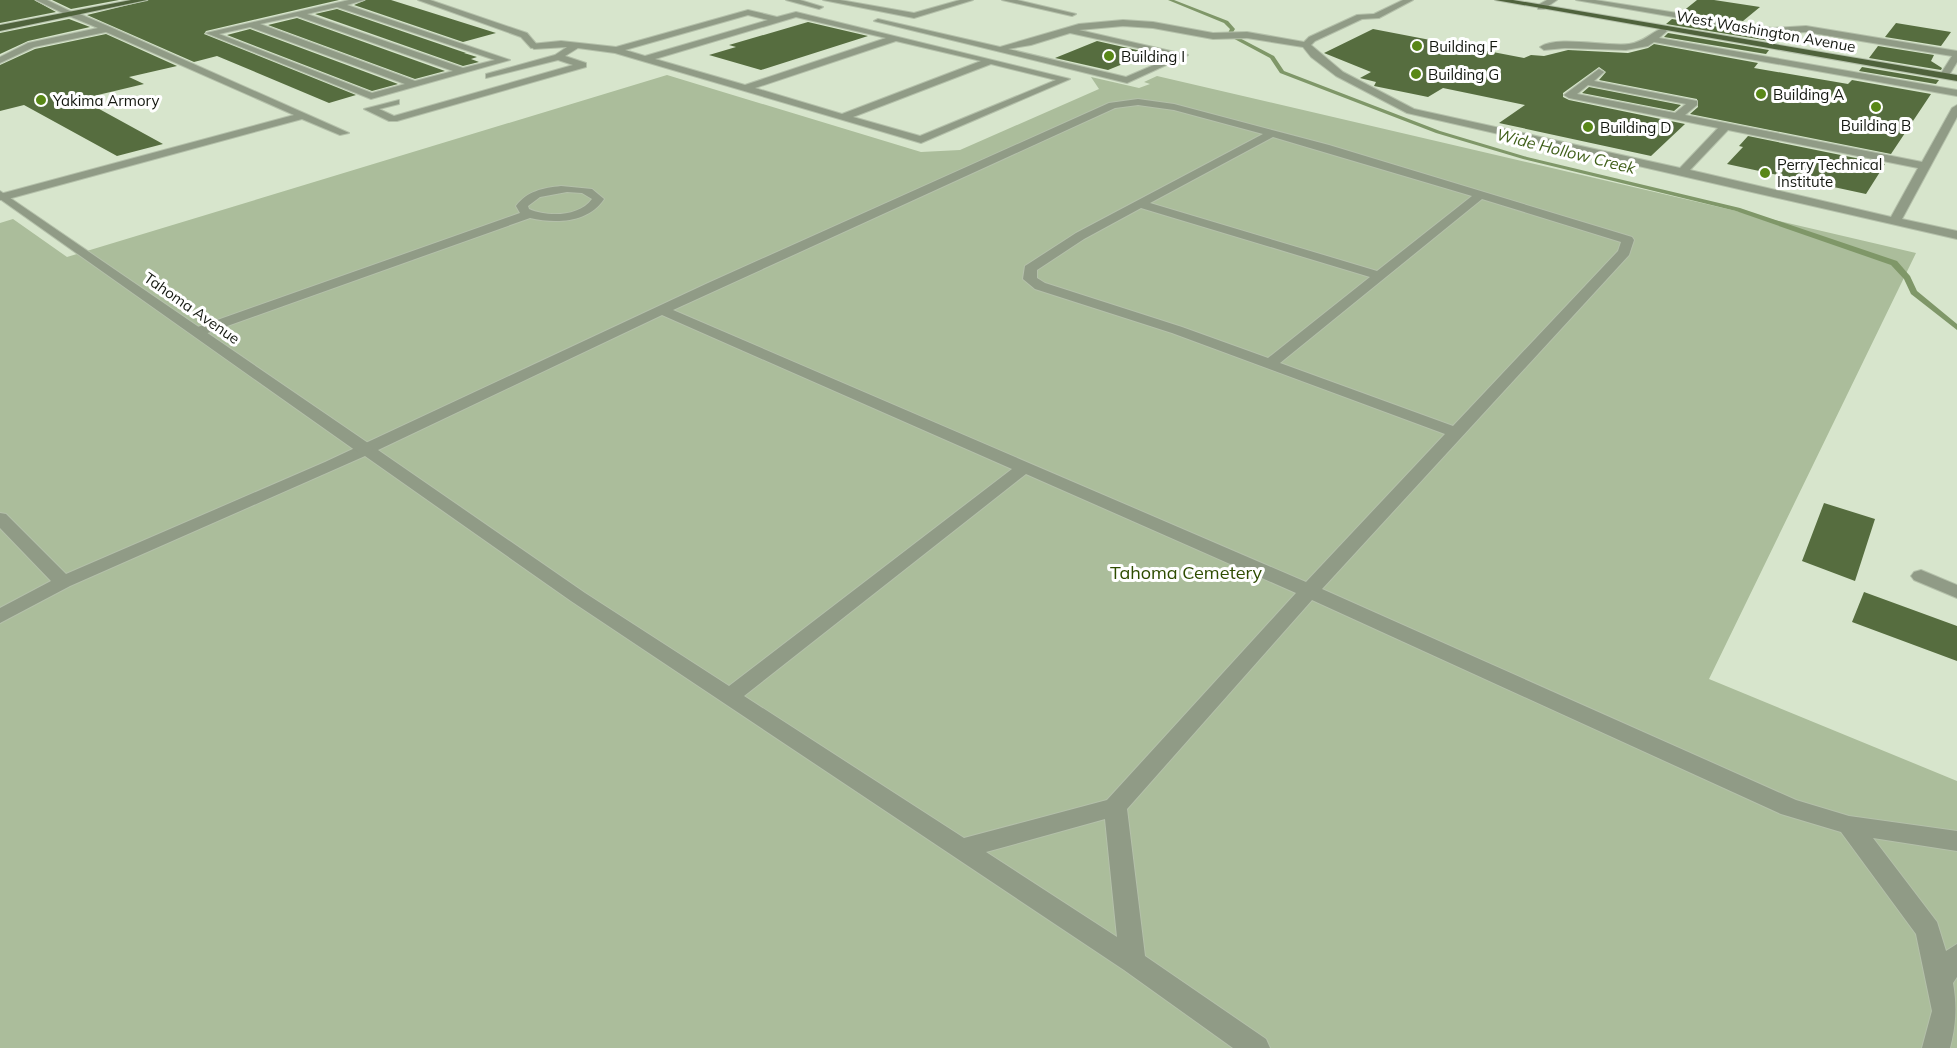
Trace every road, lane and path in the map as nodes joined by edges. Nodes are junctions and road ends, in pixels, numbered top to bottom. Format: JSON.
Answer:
{"nodes":[{"id":1,"x":40,"y":0,"type":"edge"},
{"id":2,"x":143,"y":0,"type":"edge"},
{"id":3,"x":360,"y":0,"type":"edge"},
{"id":4,"x":422,"y":0,"type":"edge"},
{"id":5,"x":790,"y":0,"type":"edge"},
{"id":6,"x":827,"y":0,"type":"edge"},
{"id":7,"x":855,"y":0,"type":"edge"},
{"id":8,"x":928,"y":0,"type":"edge"},
{"id":9,"x":969,"y":0,"type":"edge"},
{"id":10,"x":1006,"y":0,"type":"edge"},
{"id":11,"x":1049,"y":0,"type":"edge"},
{"id":12,"x":1409,"y":0,"type":"edge"},
{"id":13,"x":1499,"y":0,"type":"edge"},
{"id":14,"x":1553,"y":0,"type":"edge"},
{"id":15,"x":1581,"y":0,"type":"edge"},
{"id":16,"x":844,"y":3,"type":"junction"},
{"id":17,"x":338,"y":5,"type":"junction"},
{"id":18,"x":952,"y":5,"type":"junction"},
{"id":19,"x":1034,"y":6,"type":"junction"},
{"id":20,"x":1541,"y":7,"type":"junction"},
{"id":21,"x":72,"y":14,"type":"junction"},
{"id":22,"x":297,"y":14,"type":"junction"},
{"id":23,"x":1072,"y":14,"type":"dead end"},
{"id":24,"x":858,"y":16,"type":"dead end"},
{"id":25,"x":869,"y":19,"type":"dead end"},
{"id":26,"x":777,"y":20,"type":"junction"},
{"id":27,"x":252,"y":24,"type":"junction"},
{"id":28,"x":0,"y":28,"type":"edge"},
{"id":29,"x":1666,"y":28,"type":"junction"},
{"id":30,"x":107,"y":30,"type":"junction"},
{"id":31,"x":415,"y":30,"type":"junction"},
{"id":32,"x":1069,"y":30,"type":"junction"},
{"id":33,"x":895,"y":38,"type":"junction"},
{"id":34,"x":1653,"y":39,"type":"junction"},
{"id":35,"x":374,"y":40,"type":"junction"},
{"id":36,"x":577,"y":45,"type":"junction"},
{"id":37,"x":1306,"y":45,"type":"junction"},
{"id":38,"x":1544,"y":47,"type":"dead end"},
{"id":39,"x":993,"y":48,"type":"junction"},
{"id":40,"x":616,"y":50,"type":"junction"},
{"id":41,"x":327,"y":51,"type":"junction"},
{"id":42,"x":1957,"y":54,"type":"edge"},
{"id":43,"x":558,"y":57,"type":"junction"},
{"id":44,"x":645,"y":59,"type":"junction"},
{"id":45,"x":0,"y":60,"type":"edge"},
{"id":46,"x":990,"y":61,"type":"junction"},
{"id":47,"x":285,"y":62,"type":"junction"},
{"id":48,"x":462,"y":71,"type":"junction"},
{"id":49,"x":1599,"y":72,"type":"dead end"},
{"id":50,"x":1945,"y":75,"type":"junction"},
{"id":51,"x":480,"y":78,"type":"dead end"},
{"id":52,"x":1957,"y":78,"type":"edge"},
{"id":53,"x":1586,"y":82,"type":"junction"},
{"id":54,"x":414,"y":84,"type":"junction"},
{"id":55,"x":746,"y":88,"type":"junction"},
{"id":56,"x":1957,"y":93,"type":"edge"},
{"id":57,"x":403,"y":100,"type":"dead end"},
{"id":58,"x":1957,"y":108,"type":"edge"},
{"id":59,"x":304,"y":115,"type":"junction"},
{"id":60,"x":843,"y":117,"type":"junction"},
{"id":61,"x":1677,"y":117,"type":"junction"},
{"id":62,"x":1725,"y":127,"type":"junction"},
{"id":63,"x":344,"y":133,"type":"dead end"},
{"id":64,"x":1272,"y":133,"type":"junction"},
{"id":65,"x":1925,"y":166,"type":"junction"},
{"id":66,"x":1682,"y":172,"type":"junction"},
{"id":67,"x":2,"y":195,"type":"edge"},
{"id":68,"x":1480,"y":195,"type":"junction"},
{"id":69,"x":1140,"y":204,"type":"junction"},
{"id":70,"x":20,"y":207,"type":"junction"},
{"id":71,"x":0,"y":213,"type":"edge"},
{"id":72,"x":529,"y":214,"type":"junction"},
{"id":73,"x":1895,"y":221,"type":"junction"},
{"id":74,"x":1957,"y":236,"type":"edge"},
{"id":75,"x":1380,"y":276,"type":"junction"},
{"id":76,"x":662,"y":310,"type":"junction"},
{"id":77,"x":197,"y":332,"type":"junction"},
{"id":78,"x":1270,"y":364,"type":"junction"},
{"id":79,"x":1457,"y":434,"type":"junction"},
{"id":80,"x":365,"y":449,"type":"junction"},
{"id":81,"x":1025,"y":467,"type":"junction"},
{"id":82,"x":0,"y":518,"type":"edge"},
{"id":83,"x":1921,"y":576,"type":"dead end"},
{"id":84,"x":63,"y":582,"type":"junction"},
{"id":85,"x":1310,"y":591,"type":"junction"},
{"id":86,"x":1957,"y":592,"type":"edge"},
{"id":87,"x":0,"y":616,"type":"edge"},
{"id":88,"x":730,"y":696,"type":"junction"},
{"id":89,"x":1115,"y":807,"type":"junction"},
{"id":90,"x":1849,"y":825,"type":"junction"},
{"id":91,"x":1957,"y":841,"type":"edge"},
{"id":92,"x":962,"y":849,"type":"junction"},
{"id":93,"x":1957,"y":956,"type":"edge"},
{"id":94,"x":1133,"y":962,"type":"junction"},
{"id":95,"x":1939,"y":981,"type":"junction"},
{"id":96,"x":1256,"y":1048,"type":"edge"},
{"id":97,"x":1936,"y":1048,"type":"edge"}],
"edges":[{"from":1,"to":21,"type":"street"},
{"from":2,"to":21,"type":"main road"},
{"from":3,"to":17,"type":"street"},
{"from":4,"to":36,"type":"street"},
{"from":5,"to":24,"type":"street"},
{"from":6,"to":16,"type":"street"},
{"from":7,"to":16,"type":"street"},
{"from":8,"to":18,"type":"street"},
{"from":9,"to":18,"type":"street"},
{"from":10,"to":19,"type":"street"},
{"from":11,"to":19,"type":"street"},
{"from":12,"to":37,"type":"street"},
{"from":13,"to":20,"type":"main road","name":"West Washington Avenue"},
{"from":14,"to":20,"type":"street"},
{"from":15,"to":42,"type":"street"},
{"from":16,"to":18,"type":"street"},
{"from":17,"to":22,"type":"street"},
{"from":17,"to":31,"type":"street"},
{"from":19,"to":23,"type":"street"},
{"from":20,"to":29,"type":"main road","name":"West Washington Avenue"},
{"from":21,"to":28,"type":"main road"},
{"from":21,"to":30,"type":"street"},
{"from":22,"to":27,"type":"street"},
{"from":22,"to":35,"type":"street"},
{"from":25,"to":39,"type":"street"},
{"from":26,"to":33,"type":"street"},
{"from":26,"to":40,"type":"street"},
{"from":26,"to":44,"type":"street"},
{"from":27,"to":41,"type":"street"},
{"from":27,"to":47,"type":"street"},
{"from":29,"to":34,"type":"street"},
{"from":29,"to":50,"type":"main road","name":"West Washington Avenue"},
{"from":30,"to":45,"type":"street"},
{"from":30,"to":59,"type":"street"},
{"from":31,"to":35,"type":"street"},
{"from":31,"to":48,"type":"street"},
{"from":32,"to":37,"type":"street"},
{"from":32,"to":39,"type":"street"},
{"from":32,"to":39,"type":"street"},
{"from":33,"to":46,"type":"street"},
{"from":33,"to":55,"type":"street"},
{"from":34,"to":38,"type":"street"},
{"from":34,"to":56,"type":"street"},
{"from":35,"to":41,"type":"street"},
{"from":35,"to":48,"type":"street"},
{"from":36,"to":40,"type":"street"},
{"from":36,"to":43,"type":"street"},
{"from":37,"to":66,"type":"street"},
{"from":40,"to":44,"type":"street"},
{"from":41,"to":47,"type":"street"},
{"from":41,"to":54,"type":"street"},
{"from":42,"to":50,"type":"street"},
{"from":43,"to":51,"type":"street"},
{"from":43,"to":57,"type":"street"},
{"from":44,"to":55,"type":"street"},
{"from":46,"to":60,"type":"street"},
{"from":46,"to":60,"type":"street"},
{"from":47,"to":54,"type":"street"},
{"from":48,"to":54,"type":"street"},
{"from":49,"to":53,"type":"street"},
{"from":50,"to":52,"type":"main road","name":"West Washington Avenue"},
{"from":53,"to":61,"type":"street"},
{"from":53,"to":61,"type":"street"},
{"from":55,"to":60,"type":"street"},
{"from":58,"to":65,"type":"street"},
{"from":59,"to":63,"type":"street"},
{"from":59,"to":67,"type":"street"},
{"from":61,"to":62,"type":"street"},
{"from":62,"to":65,"type":"street"},
{"from":62,"to":66,"type":"street"},
{"from":64,"to":68,"type":"street"},
{"from":64,"to":69,"type":"street"},
{"from":64,"to":76,"type":"street"},
{"from":65,"to":73,"type":"street"},
{"from":66,"to":73,"type":"street"},
{"from":67,"to":70,"type":"street","name":"Tahoma Avenue"},
{"from":68,"to":75,"type":"street"},
{"from":68,"to":79,"type":"street"},
{"from":69,"to":75,"type":"street"},
{"from":69,"to":78,"type":"street"},
{"from":70,"to":71,"type":"street"},
{"from":70,"to":77,"type":"street","name":"Tahoma Avenue"},
{"from":72,"to":72,"type":"street"},
{"from":72,"to":77,"type":"street"},
{"from":73,"to":74,"type":"street"},
{"from":75,"to":78,"type":"street"},
{"from":76,"to":80,"type":"street"},
{"from":76,"to":81,"type":"street"},
{"from":77,"to":80,"type":"street","name":"Tahoma Avenue"},
{"from":78,"to":79,"type":"street"},
{"from":79,"to":85,"type":"street"},
{"from":80,"to":84,"type":"street"},
{"from":80,"to":88,"type":"street","name":"Tahoma Avenue"},
{"from":81,"to":85,"type":"street"},
{"from":81,"to":88,"type":"street"},
{"from":82,"to":84,"type":"street"},
{"from":83,"to":86,"type":"street"},
{"from":84,"to":87,"type":"street"},
{"from":85,"to":89,"type":"street"},
{"from":85,"to":90,"type":"street"},
{"from":88,"to":92,"type":"street","name":"Tahoma Avenue"},
{"from":89,"to":92,"type":"street"},
{"from":89,"to":94,"type":"street"},
{"from":90,"to":91,"type":"street"},
{"from":90,"to":95,"type":"street"},
{"from":92,"to":94,"type":"street","name":"Tahoma Avenue"},
{"from":93,"to":95,"type":"street"},
{"from":94,"to":96,"type":"street","name":"Tahoma Avenue"},
{"from":95,"to":97,"type":"street"}]}
